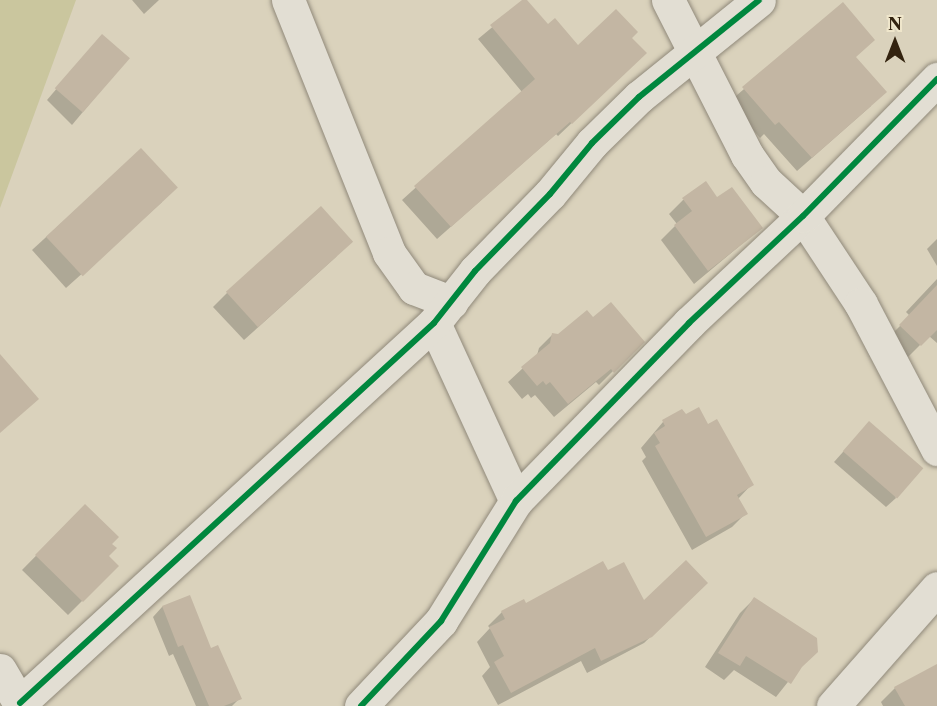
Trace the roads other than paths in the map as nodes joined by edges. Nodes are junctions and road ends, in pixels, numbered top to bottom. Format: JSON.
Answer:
{"nodes":[{"id":1,"x":288,"y":0,"type":"edge"},
{"id":2,"x":668,"y":0,"type":"edge"},
{"id":3,"x":759,"y":0,"type":"edge"},
{"id":4,"x":696,"y":52,"type":"junction"},
{"id":5,"x":937,"y":79,"type":"edge"},
{"id":6,"x":803,"y":216,"type":"junction"},
{"id":7,"x":442,"y":313,"type":"junction"},
{"id":8,"x":937,"y":449,"type":"edge"},
{"id":9,"x":516,"y":501,"type":"junction"},
{"id":10,"x":937,"y":588,"type":"edge"},
{"id":11,"x":0,"y":670,"type":"edge"},
{"id":12,"x":20,"y":705,"type":"edge"},
{"id":13,"x":361,"y":706,"type":"edge"},
{"id":14,"x":833,"y":706,"type":"edge"}],
"edges":[{"from":1,"to":7,"type":"street"},
{"from":2,"to":4,"type":"street"},
{"from":3,"to":4,"type":"street"},
{"from":4,"to":6,"type":"street"},
{"from":4,"to":7,"type":"street"},
{"from":5,"to":6,"type":"street"},
{"from":6,"to":8,"type":"street"},
{"from":6,"to":9,"type":"street"},
{"from":7,"to":9,"type":"street"},
{"from":7,"to":12,"type":"street"},
{"from":9,"to":13,"type":"street"},
{"from":10,"to":14,"type":"street"},
{"from":11,"to":12,"type":"street"}]}
